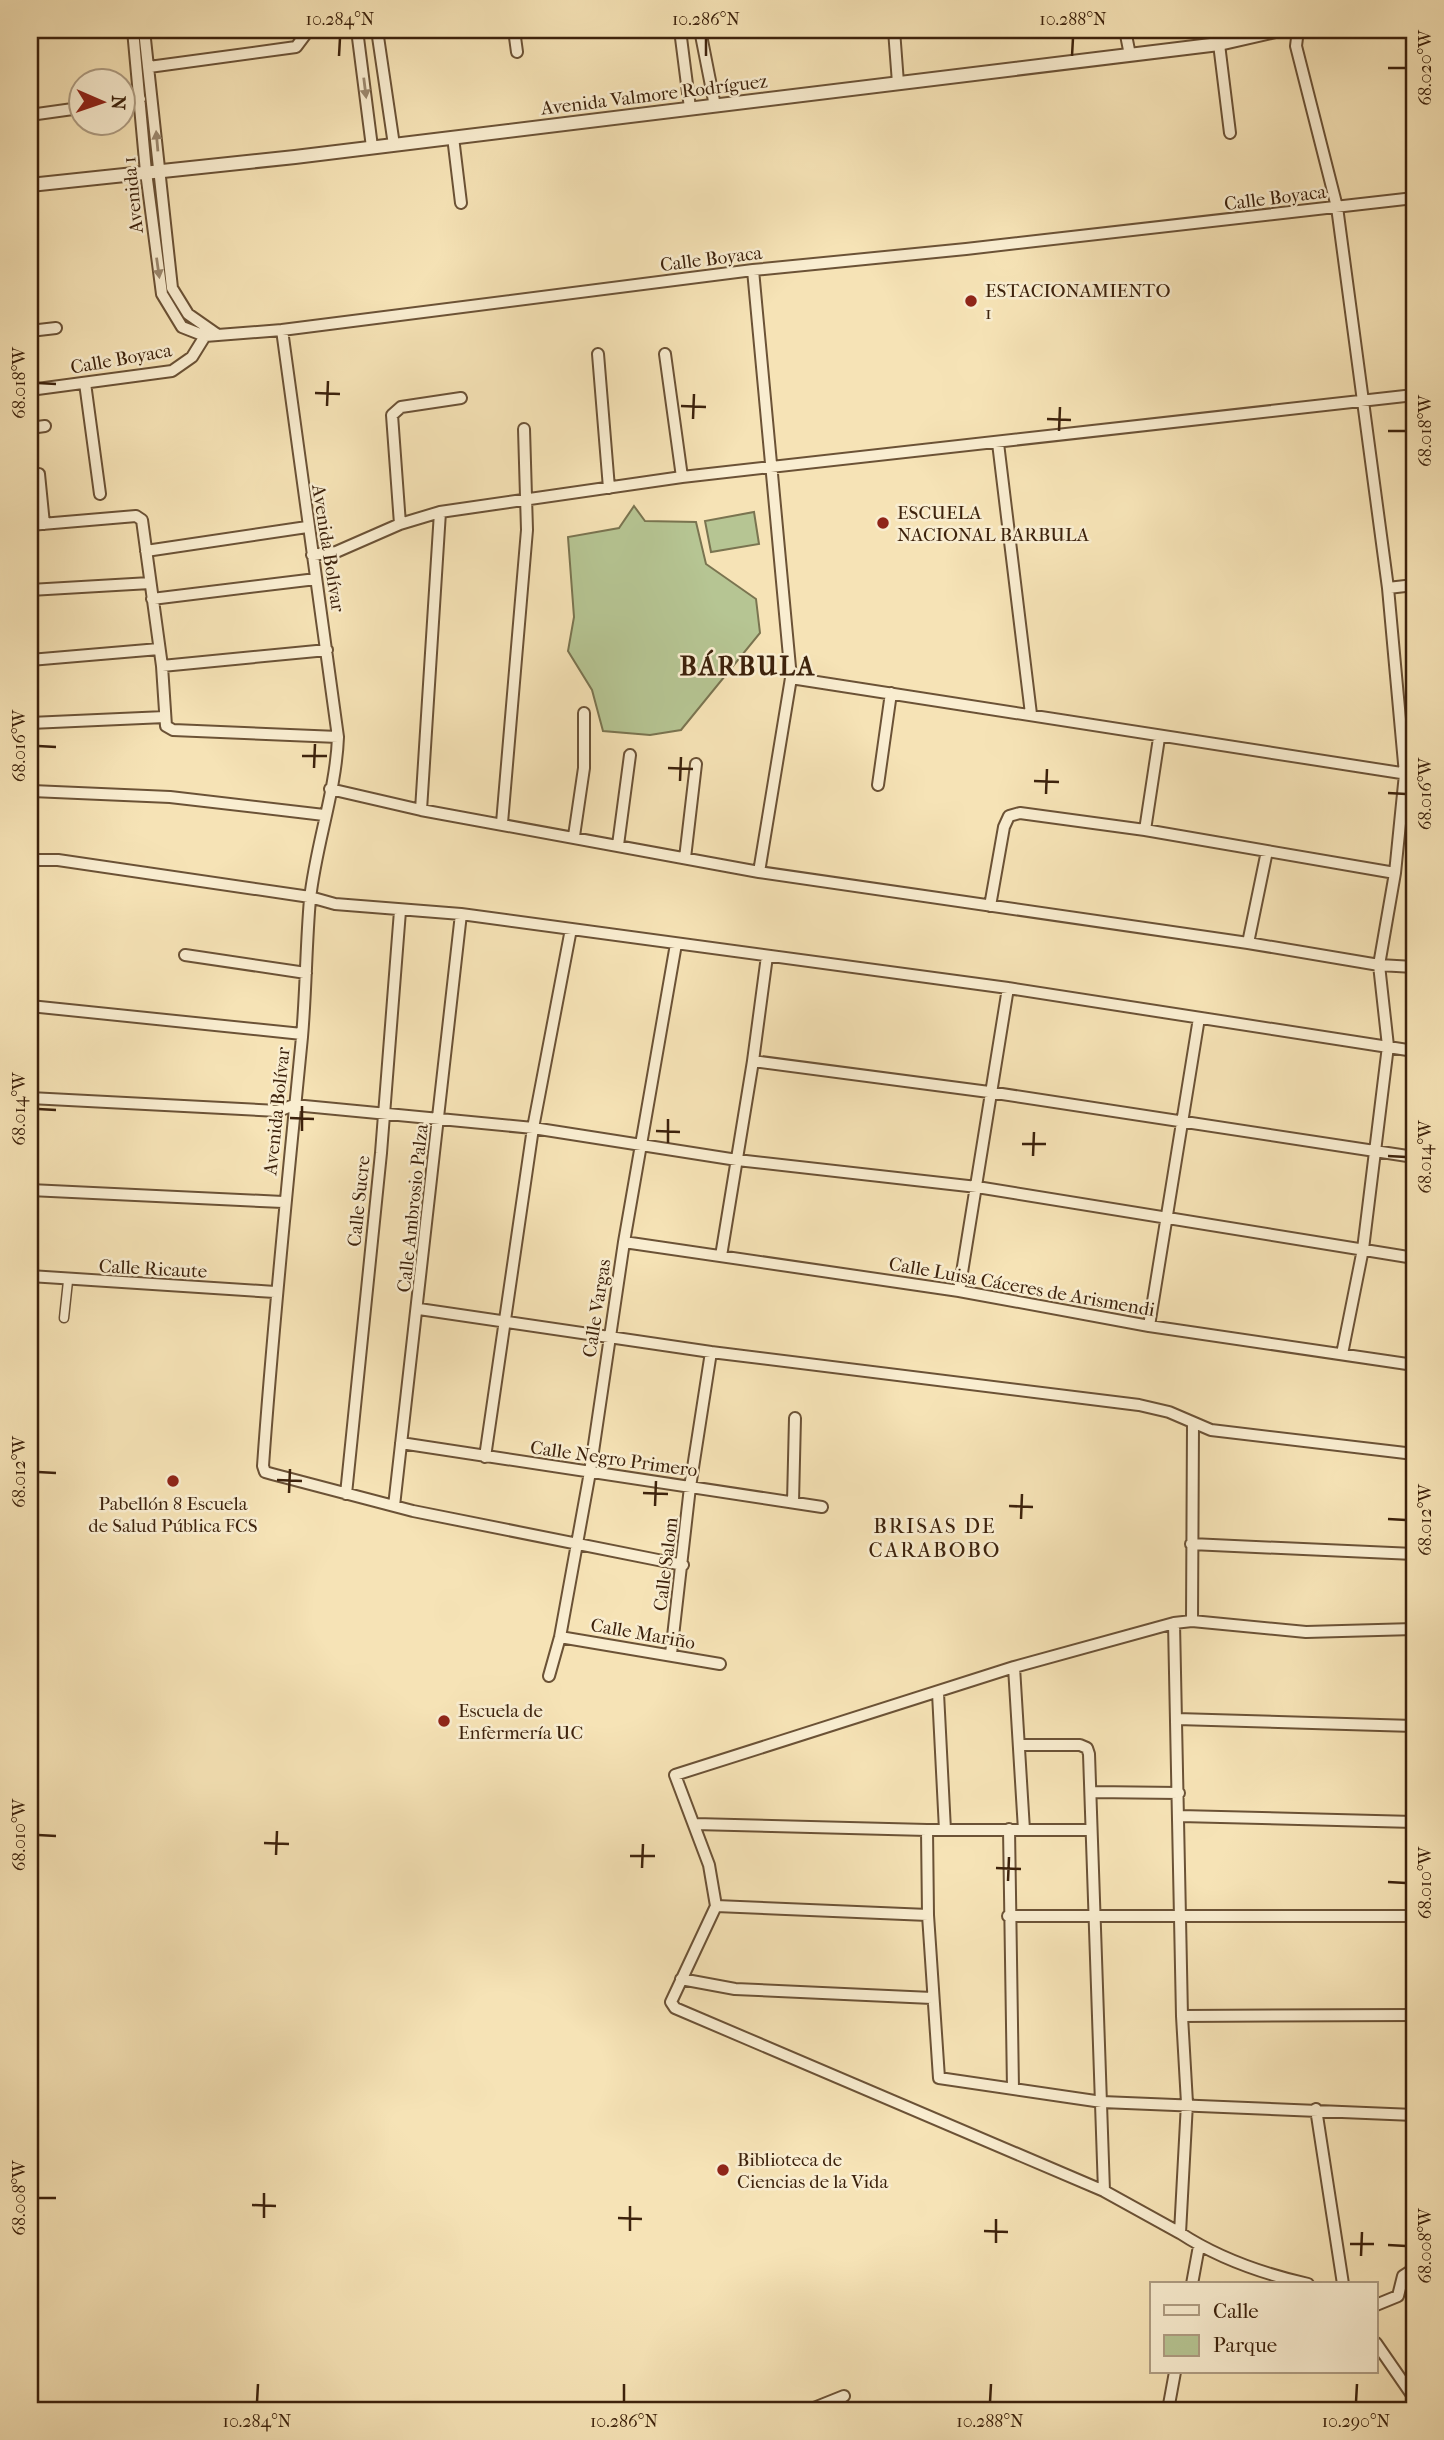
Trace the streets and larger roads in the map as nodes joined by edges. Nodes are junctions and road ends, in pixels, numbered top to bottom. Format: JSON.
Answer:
{"nodes":[{"id":1,"x":41,"y":30,"type":"edge"},
{"id":2,"x":133,"y":30,"type":"edge"},
{"id":3,"x":144,"y":30,"type":"edge"},
{"id":4,"x":304,"y":30,"type":"edge"},
{"id":5,"x":357,"y":30,"type":"edge"},
{"id":6,"x":377,"y":30,"type":"edge"},
{"id":7,"x":514,"y":30,"type":"edge"},
{"id":8,"x":680,"y":30,"type":"edge"},
{"id":9,"x":700,"y":30,"type":"edge"},
{"id":10,"x":894,"y":30,"type":"edge"},
{"id":11,"x":1125,"y":30,"type":"edge"},
{"id":12,"x":1280,"y":30,"type":"edge"},
{"id":13,"x":1298,"y":30,"type":"edge"},
{"id":14,"x":30,"y":31,"type":"edge"},
{"id":15,"x":1244,"y":35,"type":"edge"},
{"id":16,"x":1219,"y":44,"type":"junction"},
{"id":17,"x":517,"y":52,"type":"dead end"},
{"id":18,"x":1130,"y":55,"type":"junction"},
{"id":19,"x":149,"y":67,"type":"junction"},
{"id":20,"x":898,"y":83,"type":"junction"},
{"id":21,"x":141,"y":99,"type":"junction"},
{"id":22,"x":136,"y":100,"type":"edge"},
{"id":23,"x":715,"y":106,"type":"junction"},
{"id":24,"x":691,"y":108,"type":"junction"},
{"id":25,"x":66,"y":110,"type":"edge"},
{"id":26,"x":30,"y":115,"type":"edge"},
{"id":27,"x":1230,"y":133,"type":"dead end"},
{"id":28,"x":453,"y":137,"type":"junction"},
{"id":29,"x":394,"y":145,"type":"junction"},
{"id":30,"x":372,"y":147,"type":"junction"},
{"id":31,"x":152,"y":172,"type":"junction"},
{"id":32,"x":30,"y":185,"type":"edge"},
{"id":33,"x":1414,"y":198,"type":"edge"},
{"id":34,"x":461,"y":203,"type":"dead end"},
{"id":35,"x":1337,"y":207,"type":"junction"},
{"id":36,"x":753,"y":270,"type":"junction"},
{"id":37,"x":56,"y":328,"type":"dead end"},
{"id":38,"x":282,"y":330,"type":"junction"},
{"id":39,"x":30,"y":331,"type":"edge"},
{"id":40,"x":205,"y":335,"type":"junction"},
{"id":41,"x":218,"y":335,"type":"junction"},
{"id":42,"x":598,"y":354,"type":"dead end"},
{"id":43,"x":665,"y":354,"type":"dead end"},
{"id":44,"x":85,"y":383,"type":"junction"},
{"id":45,"x":30,"y":390,"type":"edge"},
{"id":46,"x":1414,"y":395,"type":"edge"},
{"id":47,"x":461,"y":398,"type":"dead end"},
{"id":48,"x":1364,"y":401,"type":"junction"},
{"id":49,"x":45,"y":426,"type":"dead end"},
{"id":50,"x":30,"y":429,"type":"edge"},
{"id":51,"x":524,"y":429,"type":"dead end"},
{"id":52,"x":998,"y":443,"type":"junction"},
{"id":53,"x":774,"y":469,"type":"junction"},
{"id":54,"x":39,"y":474,"type":"dead end"},
{"id":55,"x":682,"y":477,"type":"junction"},
{"id":56,"x":609,"y":488,"type":"junction"},
{"id":57,"x":100,"y":494,"type":"dead end"},
{"id":58,"x":528,"y":501,"type":"junction"},
{"id":59,"x":439,"y":512,"type":"junction"},
{"id":60,"x":44,"y":524,"type":"junction"},
{"id":61,"x":400,"y":524,"type":"junction"},
{"id":62,"x":30,"y":525,"type":"edge"},
{"id":63,"x":307,"y":527,"type":"junction"},
{"id":64,"x":146,"y":551,"type":"junction"},
{"id":65,"x":312,"y":555,"type":"junction"},
{"id":66,"x":316,"y":579,"type":"junction"},
{"id":67,"x":150,"y":583,"type":"junction"},
{"id":68,"x":1414,"y":585,"type":"edge"},
{"id":69,"x":1388,"y":588,"type":"junction"},
{"id":70,"x":30,"y":590,"type":"edge"},
{"id":71,"x":152,"y":599,"type":"junction"},
{"id":72,"x":159,"y":649,"type":"junction"},
{"id":73,"x":327,"y":650,"type":"junction"},
{"id":74,"x":30,"y":660,"type":"edge"},
{"id":75,"x":162,"y":666,"type":"junction"},
{"id":76,"x":791,"y":678,"type":"junction"},
{"id":77,"x":891,"y":693,"type":"junction"},
{"id":78,"x":584,"y":713,"type":"dead end"},
{"id":79,"x":1031,"y":714,"type":"junction"},
{"id":80,"x":165,"y":717,"type":"junction"},
{"id":81,"x":30,"y":723,"type":"edge"},
{"id":82,"x":338,"y":737,"type":"junction"},
{"id":83,"x":1158,"y":738,"type":"junction"},
{"id":84,"x":630,"y":755,"type":"dead end"},
{"id":85,"x":696,"y":764,"type":"dead end"},
{"id":86,"x":1410,"y":775,"type":"edge"},
{"id":87,"x":878,"y":785,"type":"dead end"},
{"id":88,"x":330,"y":789,"type":"junction"},
{"id":89,"x":32,"y":791,"type":"dead end"},
{"id":90,"x":421,"y":810,"type":"junction"},
{"id":91,"x":324,"y":815,"type":"junction"},
{"id":92,"x":502,"y":823,"type":"junction"},
{"id":93,"x":1145,"y":830,"type":"junction"},
{"id":94,"x":574,"y":836,"type":"junction"},
{"id":95,"x":618,"y":845,"type":"junction"},
{"id":96,"x":1266,"y":851,"type":"junction"},
{"id":97,"x":685,"y":858,"type":"junction"},
{"id":98,"x":30,"y":860,"type":"edge"},
{"id":99,"x":759,"y":872,"type":"junction"},
{"id":100,"x":1395,"y":873,"type":"junction"},
{"id":101,"x":310,"y":897,"type":"junction"},
{"id":102,"x":990,"y":906,"type":"junction"},
{"id":103,"x":400,"y":911,"type":"junction"},
{"id":104,"x":461,"y":914,"type":"junction"},
{"id":105,"x":571,"y":929,"type":"junction"},
{"id":106,"x":1248,"y":943,"type":"junction"},
{"id":107,"x":676,"y":944,"type":"junction"},
{"id":108,"x":185,"y":955,"type":"dead end"},
{"id":109,"x":767,"y":956,"type":"junction"},
{"id":110,"x":1379,"y":965,"type":"junction"},
{"id":111,"x":1414,"y":967,"type":"edge"},
{"id":112,"x":306,"y":973,"type":"junction"},
{"id":113,"x":1008,"y":988,"type":"junction"},
{"id":114,"x":30,"y":1006,"type":"edge"},
{"id":115,"x":1199,"y":1018,"type":"junction"},
{"id":116,"x":302,"y":1034,"type":"junction"},
{"id":117,"x":1388,"y":1046,"type":"junction"},
{"id":118,"x":1414,"y":1051,"type":"edge"},
{"id":119,"x":753,"y":1061,"type":"junction"},
{"id":120,"x":989,"y":1092,"type":"junction"},
{"id":121,"x":30,"y":1098,"type":"edge"},
{"id":122,"x":294,"y":1105,"type":"junction"},
{"id":123,"x":382,"y":1112,"type":"junction"},
{"id":124,"x":440,"y":1119,"type":"junction"},
{"id":125,"x":1182,"y":1122,"type":"junction"},
{"id":126,"x":533,"y":1128,"type":"junction"},
{"id":127,"x":642,"y":1143,"type":"junction"},
{"id":128,"x":1374,"y":1151,"type":"junction"},
{"id":129,"x":1414,"y":1157,"type":"edge"},
{"id":130,"x":737,"y":1160,"type":"junction"},
{"id":131,"x":977,"y":1187,"type":"junction"},
{"id":132,"x":30,"y":1191,"type":"edge"},
{"id":133,"x":283,"y":1202,"type":"junction"},
{"id":134,"x":1165,"y":1220,"type":"junction"},
{"id":135,"x":624,"y":1242,"type":"junction"},
{"id":136,"x":1363,"y":1249,"type":"junction"},
{"id":137,"x":722,"y":1256,"type":"junction"},
{"id":138,"x":1414,"y":1258,"type":"edge"},
{"id":139,"x":30,"y":1276,"type":"edge"},
{"id":140,"x":68,"y":1281,"type":"junction"},
{"id":141,"x":959,"y":1291,"type":"junction"},
{"id":142,"x":275,"y":1292,"type":"junction"},
{"id":143,"x":419,"y":1309,"type":"junction"},
{"id":144,"x":64,"y":1318,"type":"dead end"},
{"id":145,"x":507,"y":1322,"type":"junction"},
{"id":146,"x":1149,"y":1326,"type":"junction"},
{"id":147,"x":609,"y":1337,"type":"junction"},
{"id":148,"x":711,"y":1352,"type":"junction"},
{"id":149,"x":1342,"y":1354,"type":"junction"},
{"id":150,"x":1414,"y":1365,"type":"edge"},
{"id":151,"x":795,"y":1418,"type":"dead end"},
{"id":152,"x":1193,"y":1424,"type":"junction"},
{"id":153,"x":401,"y":1443,"type":"junction"},
{"id":154,"x":1414,"y":1454,"type":"edge"},
{"id":155,"x":485,"y":1457,"type":"junction"},
{"id":156,"x":590,"y":1472,"type":"junction"},
{"id":157,"x":690,"y":1487,"type":"junction"},
{"id":158,"x":346,"y":1494,"type":"junction"},
{"id":159,"x":793,"y":1502,"type":"junction"},
{"id":160,"x":394,"y":1506,"type":"junction"},
{"id":161,"x":822,"y":1507,"type":"dead end"},
{"id":162,"x":575,"y":1542,"type":"junction"},
{"id":163,"x":1191,"y":1544,"type":"junction"},
{"id":164,"x":1414,"y":1553,"type":"edge"},
{"id":165,"x":683,"y":1565,"type":"junction"},
{"id":166,"x":1192,"y":1621,"type":"junction"},
{"id":167,"x":1174,"y":1623,"type":"junction"},
{"id":168,"x":1414,"y":1629,"type":"edge"},
{"id":169,"x":560,"y":1637,"type":"junction"},
{"id":170,"x":671,"y":1654,"type":"junction"},
{"id":171,"x":720,"y":1664,"type":"dead end"},
{"id":172,"x":1014,"y":1667,"type":"junction"},
{"id":173,"x":549,"y":1676,"type":"dead end"},
{"id":174,"x":938,"y":1693,"type":"junction"},
{"id":175,"x":1177,"y":1719,"type":"junction"},
{"id":176,"x":1414,"y":1726,"type":"edge"},
{"id":177,"x":1019,"y":1745,"type":"junction"},
{"id":178,"x":1091,"y":1792,"type":"junction"},
{"id":179,"x":1179,"y":1793,"type":"junction"},
{"id":180,"x":1180,"y":1816,"type":"junction"},
{"id":181,"x":1414,"y":1822,"type":"edge"},
{"id":182,"x":695,"y":1824,"type":"junction"},
{"id":183,"x":1009,"y":1829,"type":"junction"},
{"id":184,"x":927,"y":1830,"type":"junction"},
{"id":185,"x":945,"y":1830,"type":"junction"},
{"id":186,"x":1024,"y":1830,"type":"junction"},
{"id":187,"x":1091,"y":1830,"type":"junction"},
{"id":188,"x":716,"y":1906,"type":"junction"},
{"id":189,"x":1094,"y":1915,"type":"junction"},
{"id":190,"x":1181,"y":1915,"type":"junction"},
{"id":191,"x":928,"y":1916,"type":"junction"},
{"id":192,"x":1008,"y":1916,"type":"junction"},
{"id":193,"x":1414,"y":1916,"type":"edge"},
{"id":194,"x":681,"y":1979,"type":"junction"},
{"id":195,"x":932,"y":1998,"type":"junction"},
{"id":196,"x":1414,"y":2015,"type":"edge"},
{"id":197,"x":1182,"y":2016,"type":"junction"},
{"id":198,"x":1013,"y":2089,"type":"junction"},
{"id":199,"x":1102,"y":2102,"type":"junction"},
{"id":200,"x":1187,"y":2103,"type":"junction"},
{"id":201,"x":1316,"y":2109,"type":"junction"},
{"id":202,"x":1414,"y":2115,"type":"edge"},
{"id":203,"x":1104,"y":2191,"type":"junction"},
{"id":204,"x":1180,"y":2233,"type":"junction"},
{"id":205,"x":1199,"y":2246,"type":"junction"},
{"id":206,"x":1414,"y":2269,"type":"edge"},
{"id":207,"x":1192,"y":2282,"type":"edge"},
{"id":208,"x":1300,"y":2282,"type":"edge"},
{"id":209,"x":1343,"y":2282,"type":"edge"},
{"id":210,"x":1378,"y":2304,"type":"edge"},
{"id":211,"x":1378,"y":2346,"type":"edge"},
{"id":212,"x":1175,"y":2374,"type":"edge"},
{"id":213,"x":844,"y":2396,"type":"dead end"},
{"id":214,"x":1414,"y":2398,"type":"edge"},
{"id":215,"x":808,"y":2410,"type":"edge"},
{"id":216,"x":1168,"y":2410,"type":"edge"}],
"edges":[{"from":1,"to":14,"type":"street"},
{"from":2,"to":21,"type":"street","name":"Avenida 1"},
{"from":3,"to":19,"type":"street","name":"Avenida 1"},
{"from":4,"to":19,"type":"street"},
{"from":5,"to":30,"type":"street","one_way":true},
{"from":6,"to":29,"type":"street"},
{"from":7,"to":17,"type":"street"},
{"from":8,"to":24,"type":"street"},
{"from":9,"to":23,"type":"street"},
{"from":10,"to":20,"type":"street"},
{"from":11,"to":18,"type":"street"},
{"from":12,"to":15,"type":"street","name":"Avenida Valmore Rodríguez"},
{"from":13,"to":35,"type":"street"},
{"from":15,"to":16,"type":"street","name":"Avenida Valmore Rodríguez"},
{"from":16,"to":18,"type":"street","name":"Avenida Valmore Rodríguez"},
{"from":16,"to":27,"type":"street"},
{"from":18,"to":20,"type":"street","name":"Avenida Valmore Rodríguez"},
{"from":31,"to":19,"type":"street","name":"Avenida 1","one_way":true},
{"from":20,"to":23,"type":"street","name":"Avenida Valmore Rodríguez"},
{"from":21,"to":22,"type":"street"},
{"from":21,"to":31,"type":"street","name":"Avenida 1"},
{"from":23,"to":24,"type":"street","name":"Avenida Valmore Rodríguez"},
{"from":24,"to":28,"type":"street","name":"Avenida Valmore Rodríguez"},
{"from":25,"to":26,"type":"street"},
{"from":28,"to":29,"type":"street","name":"Avenida Valmore Rodríguez"},
{"from":28,"to":34,"type":"street"},
{"from":29,"to":30,"type":"street","name":"Avenida Valmore Rodríguez"},
{"from":30,"to":31,"type":"street","name":"Avenida Valmore Rodríguez"},
{"from":31,"to":32,"type":"street","name":"Avenida Valmore Rodríguez"},
{"from":31,"to":40,"type":"street","name":"Avenida 1","one_way":true},
{"from":31,"to":41,"type":"street","name":"Avenida 1"},
{"from":33,"to":35,"type":"street","name":"Calle Boyaca"},
{"from":35,"to":36,"type":"street","name":"Calle Boyaca"},
{"from":35,"to":48,"type":"street"},
{"from":36,"to":38,"type":"street","name":"Calle Boyaca"},
{"from":36,"to":53,"type":"street"},
{"from":37,"to":39,"type":"street"},
{"from":38,"to":41,"type":"street","name":"Calle Boyaca"},
{"from":38,"to":63,"type":"street","name":"Avenida Bolívar"},
{"from":40,"to":41,"type":"street","name":"Calle Boyaca"},
{"from":40,"to":44,"type":"street","name":"Calle Boyaca"},
{"from":42,"to":56,"type":"street"},
{"from":43,"to":55,"type":"street"},
{"from":44,"to":45,"type":"street","name":"Calle Boyaca"},
{"from":44,"to":57,"type":"street"},
{"from":46,"to":48,"type":"street"},
{"from":47,"to":61,"type":"street"},
{"from":48,"to":52,"type":"street"},
{"from":48,"to":69,"type":"street"},
{"from":49,"to":50,"type":"street"},
{"from":51,"to":58,"type":"street"},
{"from":52,"to":53,"type":"street"},
{"from":52,"to":79,"type":"street"},
{"from":53,"to":55,"type":"street"},
{"from":53,"to":76,"type":"street"},
{"from":54,"to":60,"type":"street"},
{"from":55,"to":56,"type":"street"},
{"from":56,"to":58,"type":"street"},
{"from":58,"to":59,"type":"street"},
{"from":58,"to":92,"type":"street"},
{"from":59,"to":61,"type":"street"},
{"from":59,"to":90,"type":"street"},
{"from":60,"to":62,"type":"street"},
{"from":60,"to":64,"type":"street"},
{"from":61,"to":65,"type":"street"},
{"from":63,"to":64,"type":"street"},
{"from":63,"to":65,"type":"street","name":"Avenida Bolívar"},
{"from":64,"to":67,"type":"street"},
{"from":65,"to":66,"type":"street","name":"Avenida Bolívar"},
{"from":66,"to":71,"type":"street"},
{"from":66,"to":73,"type":"street","name":"Avenida Bolívar"},
{"from":67,"to":70,"type":"street"},
{"from":67,"to":71,"type":"street"},
{"from":68,"to":69,"type":"street"},
{"from":69,"to":86,"type":"street"},
{"from":71,"to":72,"type":"street"},
{"from":72,"to":74,"type":"street"},
{"from":72,"to":75,"type":"street"},
{"from":73,"to":75,"type":"street"},
{"from":73,"to":82,"type":"street","name":"Avenida Bolívar"},
{"from":75,"to":80,"type":"street"},
{"from":76,"to":77,"type":"street"},
{"from":76,"to":99,"type":"street"},
{"from":77,"to":79,"type":"street"},
{"from":77,"to":87,"type":"street"},
{"from":78,"to":94,"type":"street"},
{"from":79,"to":83,"type":"street"},
{"from":80,"to":81,"type":"street"},
{"from":80,"to":82,"type":"street"},
{"from":82,"to":88,"type":"street","name":"Avenida Bolívar"},
{"from":83,"to":86,"type":"street"},
{"from":83,"to":93,"type":"street"},
{"from":84,"to":95,"type":"street"},
{"from":85,"to":97,"type":"street"},
{"from":86,"to":100,"type":"street"},
{"from":88,"to":90,"type":"street"},
{"from":88,"to":91,"type":"street","name":"Avenida Bolívar"},
{"from":89,"to":91,"type":"street"},
{"from":90,"to":92,"type":"street"},
{"from":91,"to":101,"type":"street","name":"Avenida Bolívar"},
{"from":92,"to":94,"type":"street"},
{"from":93,"to":96,"type":"street"},
{"from":93,"to":102,"type":"street"},
{"from":94,"to":95,"type":"street"},
{"from":95,"to":97,"type":"street"},
{"from":96,"to":100,"type":"street"},
{"from":96,"to":106,"type":"street"},
{"from":97,"to":99,"type":"street"},
{"from":98,"to":101,"type":"street"},
{"from":99,"to":102,"type":"street"},
{"from":100,"to":110,"type":"street"},
{"from":101,"to":103,"type":"street"},
{"from":101,"to":112,"type":"street","name":"Avenida Bolívar"},
{"from":102,"to":106,"type":"street"},
{"from":103,"to":104,"type":"street"},
{"from":103,"to":123,"type":"street","name":"Calle Sucre"},
{"from":104,"to":105,"type":"street"},
{"from":104,"to":124,"type":"street","name":"Calle Ambrosio Palza"},
{"from":105,"to":107,"type":"street"},
{"from":105,"to":126,"type":"street"},
{"from":106,"to":110,"type":"street"},
{"from":107,"to":109,"type":"street"},
{"from":107,"to":127,"type":"street","name":"Calle Vargas"},
{"from":108,"to":112,"type":"street"},
{"from":109,"to":113,"type":"street"},
{"from":109,"to":119,"type":"street"},
{"from":110,"to":111,"type":"street"},
{"from":110,"to":117,"type":"street"},
{"from":112,"to":116,"type":"street","name":"Avenida Bolívar"},
{"from":113,"to":115,"type":"street"},
{"from":113,"to":120,"type":"street"},
{"from":114,"to":116,"type":"street"},
{"from":115,"to":117,"type":"street"},
{"from":115,"to":125,"type":"street"},
{"from":116,"to":122,"type":"street","name":"Avenida Bolívar"},
{"from":117,"to":118,"type":"street"},
{"from":117,"to":128,"type":"street"},
{"from":119,"to":120,"type":"street"},
{"from":119,"to":130,"type":"street"},
{"from":120,"to":125,"type":"street"},
{"from":120,"to":131,"type":"street"},
{"from":121,"to":122,"type":"street"},
{"from":122,"to":123,"type":"street"},
{"from":122,"to":133,"type":"street","name":"Avenida Bolívar"},
{"from":123,"to":124,"type":"street"},
{"from":123,"to":158,"type":"street","name":"Calle Sucre"},
{"from":124,"to":126,"type":"street"},
{"from":124,"to":143,"type":"street","name":"Calle Ambrosio Palza"},
{"from":125,"to":128,"type":"street"},
{"from":125,"to":134,"type":"street"},
{"from":126,"to":127,"type":"street"},
{"from":126,"to":145,"type":"street"},
{"from":127,"to":130,"type":"street"},
{"from":127,"to":135,"type":"street","name":"Calle Vargas"},
{"from":128,"to":129,"type":"street"},
{"from":128,"to":136,"type":"street"},
{"from":130,"to":131,"type":"street"},
{"from":130,"to":137,"type":"street"},
{"from":131,"to":134,"type":"street"},
{"from":131,"to":141,"type":"street"},
{"from":132,"to":133,"type":"street"},
{"from":133,"to":142,"type":"street","name":"Avenida Bolívar"},
{"from":134,"to":136,"type":"street"},
{"from":134,"to":146,"type":"street"},
{"from":135,"to":137,"type":"street","name":"Calle Luisa Cáceres de Arismendi"},
{"from":135,"to":147,"type":"street","name":"Calle Vargas"},
{"from":136,"to":138,"type":"street"},
{"from":136,"to":149,"type":"street"},
{"from":137,"to":141,"type":"street","name":"Calle Luisa Cáceres de Arismendi"},
{"from":139,"to":140,"type":"street","name":"Calle Ricaute"},
{"from":140,"to":142,"type":"street","name":"Calle Ricaute"},
{"from":140,"to":144,"type":"street"},
{"from":141,"to":146,"type":"street","name":"Calle Luisa Cáceres de Arismendi"},
{"from":142,"to":158,"type":"street","name":"Avenida Bolívar"},
{"from":143,"to":145,"type":"street"},
{"from":143,"to":153,"type":"street","name":"Calle Ambrosio Palza"},
{"from":145,"to":147,"type":"street"},
{"from":145,"to":155,"type":"street"},
{"from":146,"to":149,"type":"street","name":"Calle Luisa Cáceres de Arismendi"},
{"from":147,"to":148,"type":"street"},
{"from":147,"to":156,"type":"street","name":"Calle Vargas"},
{"from":148,"to":152,"type":"street"},
{"from":148,"to":157,"type":"street","name":"Calle Salom"},
{"from":149,"to":150,"type":"street","name":"Calle Luisa Cáceres de Arismendi"},
{"from":151,"to":159,"type":"street"},
{"from":152,"to":154,"type":"street"},
{"from":152,"to":163,"type":"street"},
{"from":153,"to":155,"type":"street","name":"Calle Negro Primero"},
{"from":153,"to":160,"type":"street","name":"Calle Ambrosio Palza"},
{"from":155,"to":156,"type":"street","name":"Calle Negro Primero"},
{"from":156,"to":157,"type":"street","name":"Calle Negro Primero"},
{"from":156,"to":162,"type":"street","name":"Calle Vargas"},
{"from":157,"to":159,"type":"street","name":"Calle Negro Primero"},
{"from":157,"to":165,"type":"street","name":"Calle Salom"},
{"from":158,"to":160,"type":"street","name":"Avenida Bolívar"},
{"from":159,"to":161,"type":"street","name":"Calle Negro Primero"},
{"from":160,"to":162,"type":"street","name":"Avenida Bolívar"},
{"from":162,"to":165,"type":"street","name":"Avenida Bolívar"},
{"from":162,"to":169,"type":"street","name":"Calle Vargas"},
{"from":163,"to":164,"type":"street"},
{"from":163,"to":166,"type":"street"},
{"from":165,"to":170,"type":"street","name":"Calle Salom"},
{"from":166,"to":167,"type":"street"},
{"from":166,"to":168,"type":"street"},
{"from":167,"to":172,"type":"street"},
{"from":167,"to":175,"type":"street"},
{"from":169,"to":170,"type":"street","name":"Calle Mariño"},
{"from":169,"to":173,"type":"street","name":"Calle Vargas"},
{"from":170,"to":171,"type":"street","name":"Calle Mariño"},
{"from":172,"to":174,"type":"street"},
{"from":172,"to":177,"type":"street"},
{"from":174,"to":182,"type":"street"},
{"from":174,"to":185,"type":"street"},
{"from":175,"to":176,"type":"street"},
{"from":175,"to":179,"type":"street"},
{"from":177,"to":178,"type":"street"},
{"from":177,"to":186,"type":"street"},
{"from":178,"to":179,"type":"street"},
{"from":178,"to":187,"type":"street"},
{"from":179,"to":180,"type":"street"},
{"from":180,"to":181,"type":"street"},
{"from":180,"to":190,"type":"street"},
{"from":182,"to":184,"type":"street"},
{"from":182,"to":188,"type":"street"},
{"from":183,"to":185,"type":"street"},
{"from":183,"to":186,"type":"street"},
{"from":183,"to":192,"type":"street"},
{"from":184,"to":185,"type":"street"},
{"from":184,"to":191,"type":"street"},
{"from":186,"to":187,"type":"street"},
{"from":187,"to":189,"type":"street"},
{"from":188,"to":191,"type":"street"},
{"from":188,"to":194,"type":"street"},
{"from":189,"to":190,"type":"street"},
{"from":189,"to":192,"type":"street"},
{"from":189,"to":199,"type":"street"},
{"from":190,"to":193,"type":"street"},
{"from":190,"to":197,"type":"street"},
{"from":191,"to":195,"type":"street"},
{"from":192,"to":198,"type":"street"},
{"from":194,"to":195,"type":"street"},
{"from":194,"to":203,"type":"street"},
{"from":195,"to":198,"type":"street"},
{"from":196,"to":197,"type":"street"},
{"from":197,"to":200,"type":"street"},
{"from":198,"to":199,"type":"street"},
{"from":199,"to":200,"type":"street"},
{"from":199,"to":203,"type":"street"},
{"from":200,"to":201,"type":"street"},
{"from":200,"to":204,"type":"street"},
{"from":201,"to":202,"type":"street"},
{"from":201,"to":209,"type":"street"},
{"from":203,"to":204,"type":"street"},
{"from":204,"to":205,"type":"street"},
{"from":205,"to":207,"type":"street"},
{"from":205,"to":208,"type":"street"},
{"from":206,"to":210,"type":"street"},
{"from":211,"to":214,"type":"street"},
{"from":212,"to":216,"type":"street"},
{"from":213,"to":215,"type":"street"}]}
